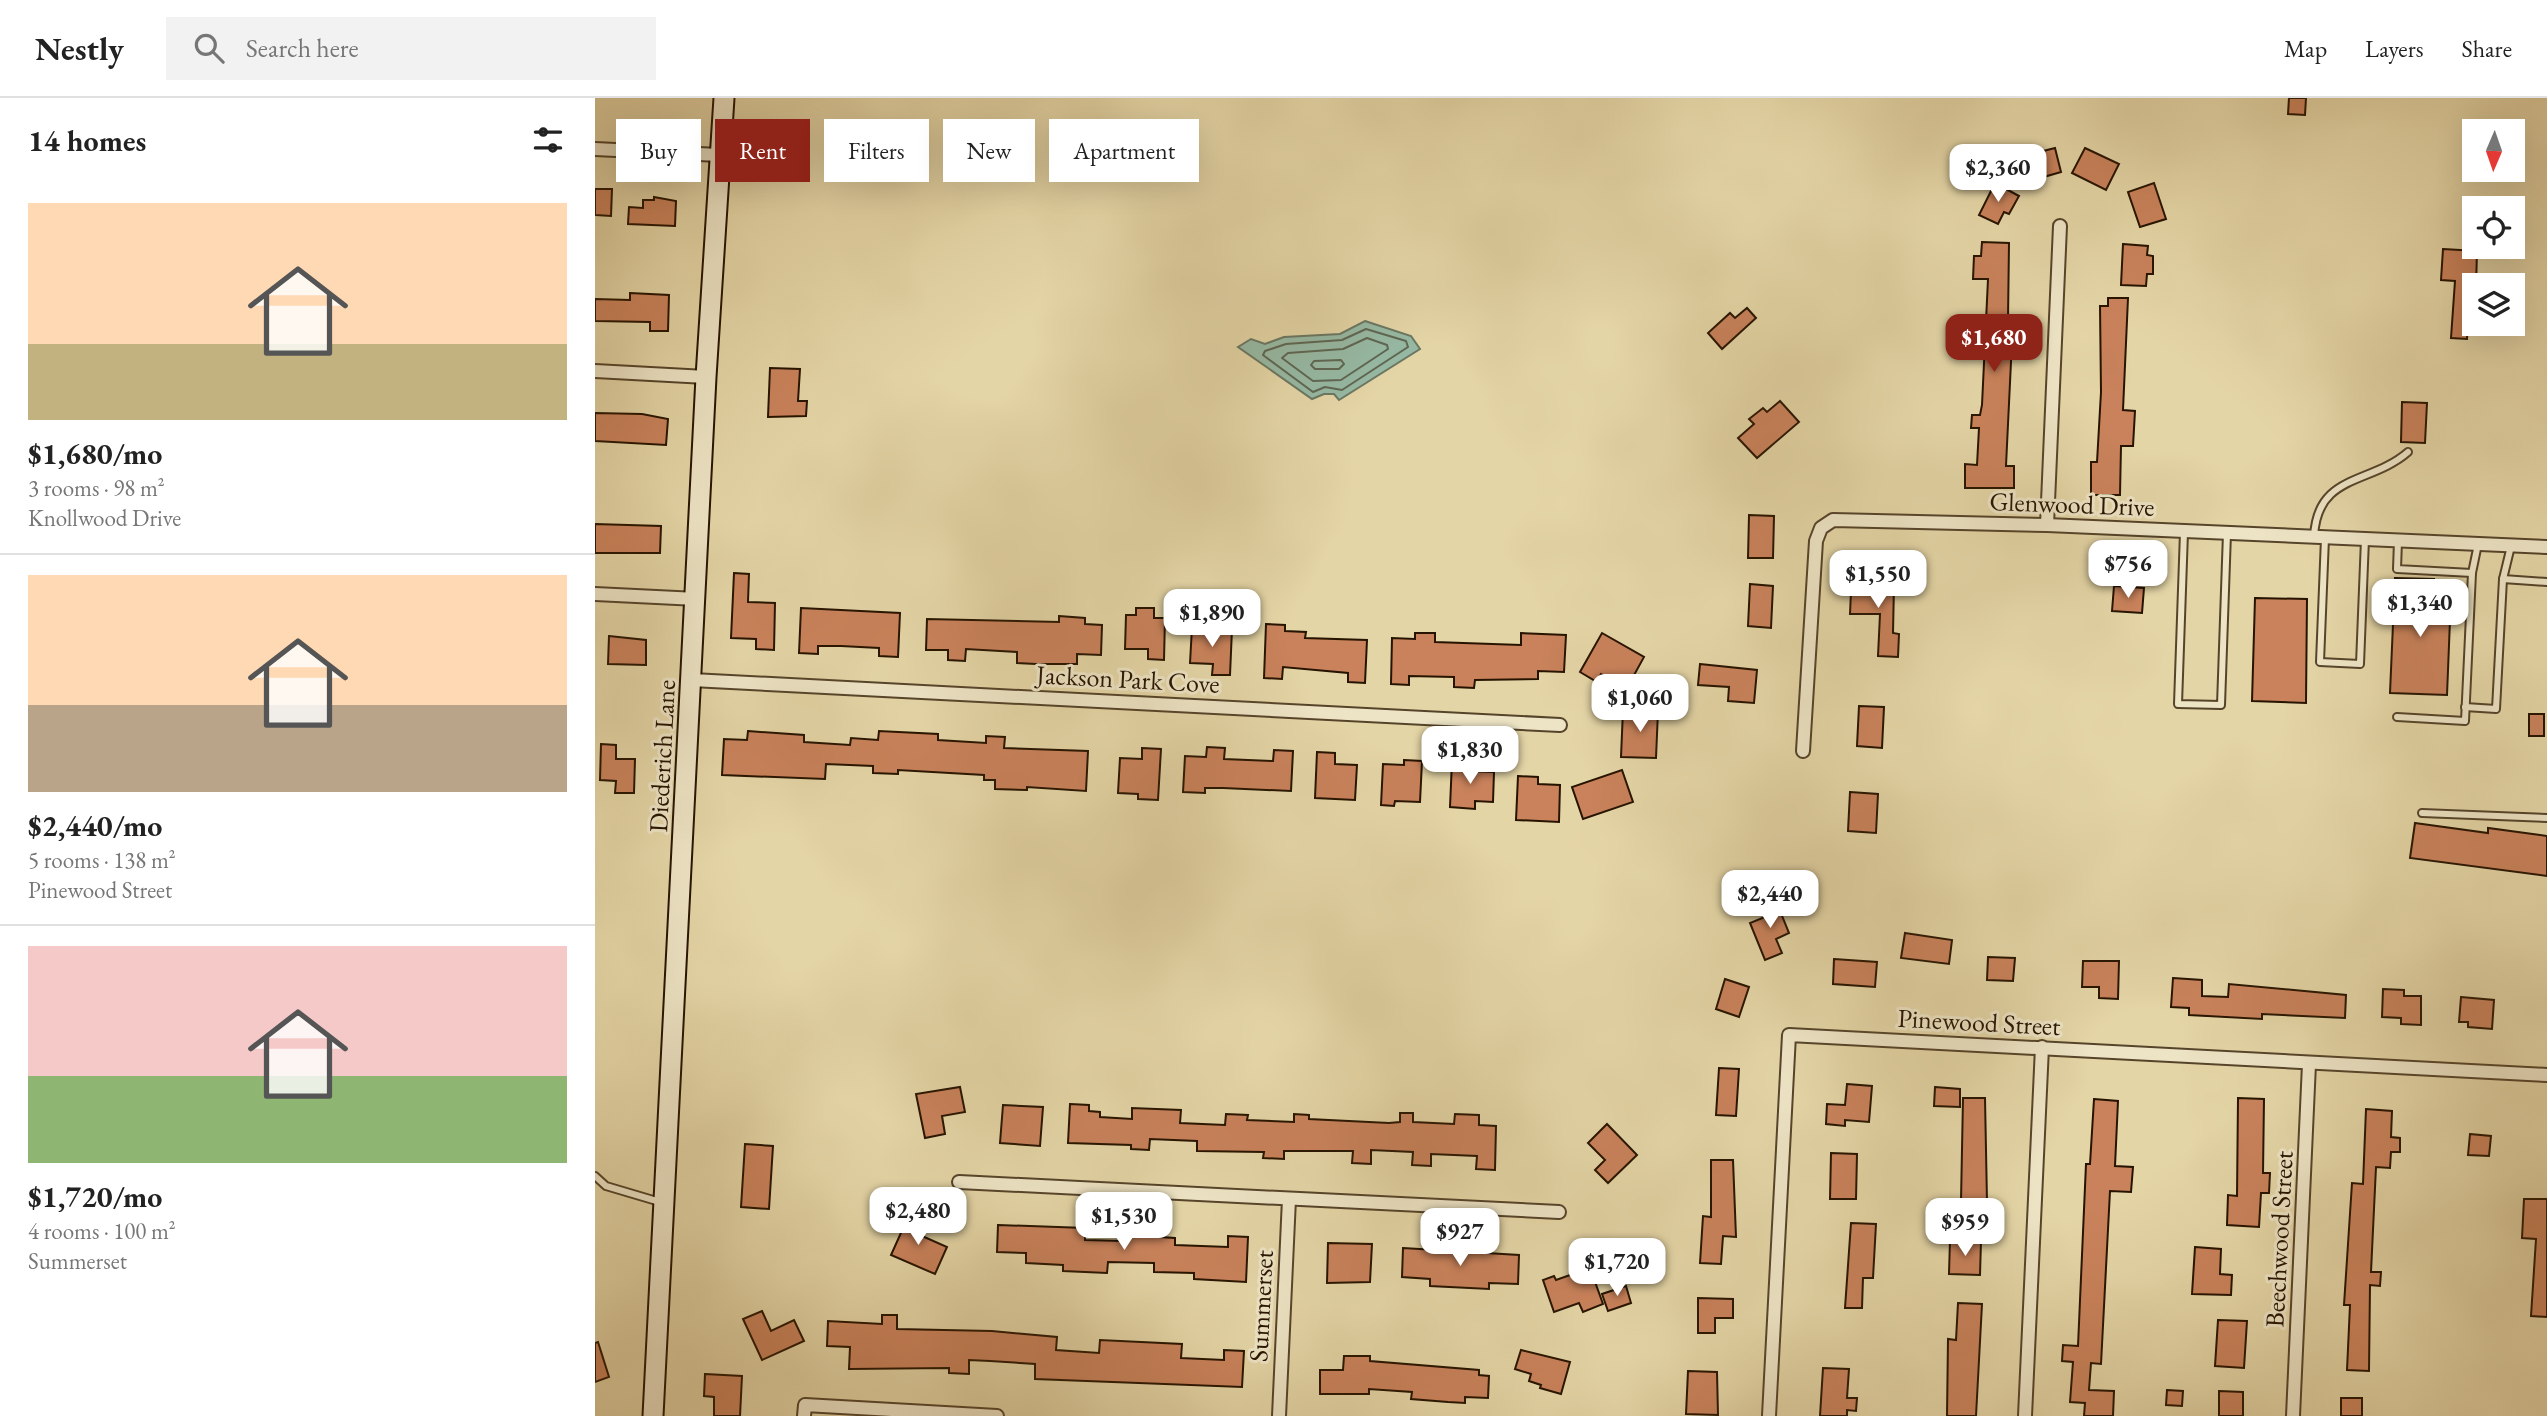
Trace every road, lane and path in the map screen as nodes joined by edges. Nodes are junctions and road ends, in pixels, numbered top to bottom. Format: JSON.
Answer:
{"nodes":[{"id":1,"x":724,"y":98,"type":"edge"},
{"id":2,"x":722,"y":119,"type":"edge"},
{"id":3,"x":595,"y":149,"type":"edge"},
{"id":4,"x":715,"y":155,"type":"edge"},
{"id":5,"x":717,"y":182,"type":"edge"},
{"id":6,"x":2060,"y":226,"type":"dead end"},
{"id":7,"x":595,"y":371,"type":"edge"},
{"id":8,"x":705,"y":377,"type":"junction"},
{"id":9,"x":2408,"y":452,"type":"dead end"},
{"id":10,"x":2047,"y":525,"type":"junction"},
{"id":11,"x":2183,"y":531,"type":"junction"},
{"id":12,"x":2227,"y":533,"type":"junction"},
{"id":13,"x":2320,"y":537,"type":"junction"},
{"id":14,"x":2365,"y":540,"type":"junction"},
{"id":15,"x":2398,"y":541,"type":"junction"},
{"id":16,"x":2478,"y":544,"type":"junction"},
{"id":17,"x":2512,"y":545,"type":"junction"},
{"id":18,"x":2547,"y":547,"type":"edge"},
{"id":19,"x":2472,"y":573,"type":"junction"},
{"id":20,"x":2503,"y":579,"type":"junction"},
{"id":21,"x":2547,"y":582,"type":"edge"},
{"id":22,"x":595,"y":594,"type":"edge"},
{"id":23,"x":697,"y":599,"type":"junction"},
{"id":24,"x":692,"y":680,"type":"junction"},
{"id":25,"x":2465,"y":707,"type":"junction"},
{"id":26,"x":2397,"y":717,"type":"dead end"},
{"id":27,"x":1560,"y":725,"type":"dead end"},
{"id":28,"x":1803,"y":751,"type":"dead end"},
{"id":29,"x":2422,"y":813,"type":"dead end"},
{"id":30,"x":2547,"y":818,"type":"edge"},
{"id":31,"x":2042,"y":1047,"type":"junction"},
{"id":32,"x":2309,"y":1064,"type":"junction"},
{"id":33,"x":2547,"y":1074,"type":"edge"},
{"id":34,"x":595,"y":1176,"type":"edge"},
{"id":35,"x":959,"y":1182,"type":"dead end"},
{"id":36,"x":1289,"y":1199,"type":"junction"},
{"id":37,"x":665,"y":1204,"type":"junction"},
{"id":38,"x":1559,"y":1212,"type":"dead end"},
{"id":39,"x":653,"y":1416,"type":"edge"},
{"id":40,"x":804,"y":1416,"type":"edge"},
{"id":41,"x":997,"y":1416,"type":"edge"},
{"id":42,"x":1279,"y":1416,"type":"edge"},
{"id":43,"x":1769,"y":1416,"type":"edge"},
{"id":44,"x":2025,"y":1416,"type":"edge"},
{"id":45,"x":2293,"y":1416,"type":"edge"}],
"edges":[{"from":1,"to":2,"type":"street","name":"Diederich Lane"},
{"from":3,"to":4,"type":"street"},
{"from":5,"to":8,"type":"street","name":"Diederich Lane"},
{"from":6,"to":10,"type":"street"},
{"from":7,"to":8,"type":"street"},
{"from":8,"to":23,"type":"street","name":"Diederich Lane"},
{"from":9,"to":13,"type":"lane"},
{"from":10,"to":11,"type":"street","name":"Glenwood Drive"},
{"from":10,"to":28,"type":"street","name":"Glenwood Drive"},
{"from":11,"to":12,"type":"street","name":"Glenwood Drive"},
{"from":11,"to":12,"type":"lane"},
{"from":12,"to":13,"type":"street","name":"Glenwood Drive"},
{"from":13,"to":14,"type":"street","name":"Glenwood Drive"},
{"from":13,"to":14,"type":"lane"},
{"from":14,"to":15,"type":"street","name":"Glenwood Drive"},
{"from":15,"to":16,"type":"street","name":"Glenwood Drive"},
{"from":15,"to":19,"type":"lane"},
{"from":16,"to":17,"type":"street","name":"Glenwood Drive"},
{"from":16,"to":19,"type":"lane"},
{"from":17,"to":18,"type":"street","name":"Glenwood Drive"},
{"from":17,"to":20,"type":"lane"},
{"from":19,"to":25,"type":"lane"},
{"from":20,"to":21,"type":"lane"},
{"from":20,"to":25,"type":"lane"},
{"from":22,"to":23,"type":"street"},
{"from":23,"to":24,"type":"street","name":"Diederich Lane"},
{"from":24,"to":27,"type":"street","name":"Jackson Park Cove"},
{"from":24,"to":37,"type":"street","name":"Diederich Lane"},
{"from":25,"to":26,"type":"lane"},
{"from":29,"to":30,"type":"lane"},
{"from":31,"to":32,"type":"street","name":"Pinewood Street"},
{"from":31,"to":43,"type":"street","name":"Pinewood Street"},
{"from":31,"to":44,"type":"street"},
{"from":32,"to":33,"type":"street","name":"Pinewood Street"},
{"from":32,"to":45,"type":"street","name":"Beechwood Street"},
{"from":34,"to":37,"type":"lane"},
{"from":35,"to":36,"type":"street"},
{"from":36,"to":38,"type":"street"},
{"from":36,"to":42,"type":"street","name":"Summerset"},
{"from":37,"to":39,"type":"street","name":"Diederich Lane"},
{"from":40,"to":41,"type":"street"}]}
